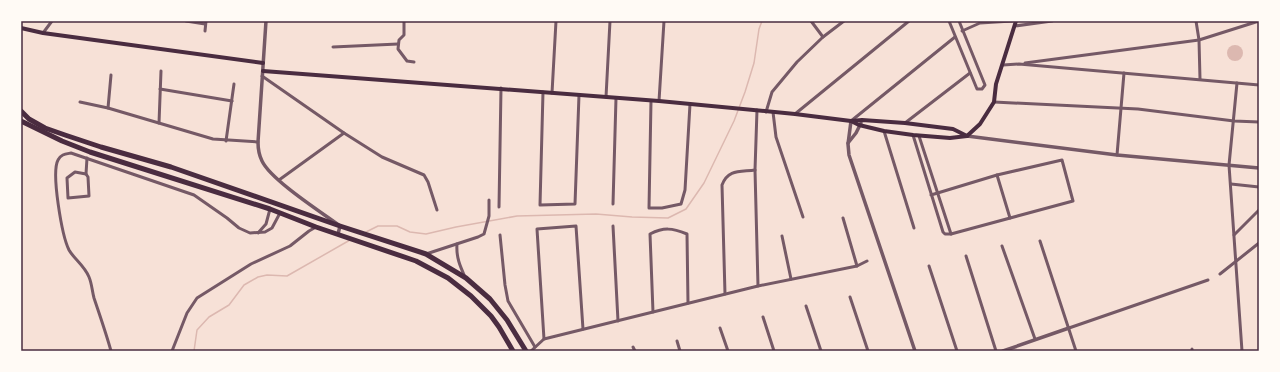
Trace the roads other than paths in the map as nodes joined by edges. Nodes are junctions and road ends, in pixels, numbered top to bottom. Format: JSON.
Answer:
{"nodes":[{"id":1,"x":52,"y":21,"type":"edge"},
{"id":2,"x":186,"y":21,"type":"edge"},
{"id":3,"x":266,"y":21,"type":"edge"},
{"id":4,"x":404,"y":21,"type":"edge"},
{"id":5,"x":556,"y":21,"type":"edge"},
{"id":6,"x":610,"y":21,"type":"edge"},
{"id":7,"x":664,"y":21,"type":"edge"},
{"id":8,"x":811,"y":21,"type":"edge"},
{"id":9,"x":844,"y":21,"type":"edge"},
{"id":10,"x":909,"y":21,"type":"edge"},
{"id":11,"x":949,"y":21,"type":"edge"},
{"id":12,"x":959,"y":21,"type":"edge"},
{"id":13,"x":1012,"y":21,"type":"edge"},
{"id":14,"x":1052,"y":21,"type":"edge"},
{"id":15,"x":1196,"y":21,"type":"edge"},
{"id":16,"x":1259,"y":21,"type":"edge"},
{"id":17,"x":206,"y":22,"type":"edge"},
{"id":18,"x":1015,"y":23,"type":"edge"},
{"id":19,"x":21,"y":28,"type":"edge"},
{"id":20,"x":205,"y":31,"type":"dead end"},
{"id":21,"x":962,"y":31,"type":"junction"},
{"id":22,"x":43,"y":33,"type":"junction"},
{"id":23,"x":823,"y":37,"type":"junction"},
{"id":24,"x":955,"y":37,"type":"junction"},
{"id":25,"x":1199,"y":40,"type":"junction"},
{"id":26,"x":398,"y":44,"type":"junction"},
{"id":27,"x":333,"y":47,"type":"dead end"},
{"id":28,"x":414,"y":62,"type":"dead end"},
{"id":29,"x":263,"y":63,"type":"junction"},
{"id":30,"x":1019,"y":64,"type":"junction"},
{"id":31,"x":1002,"y":65,"type":"junction"},
{"id":32,"x":263,"y":70,"type":"junction"},
{"id":33,"x":161,"y":71,"type":"dead end"},
{"id":34,"x":970,"y":73,"type":"junction"},
{"id":35,"x":1124,"y":73,"type":"junction"},
{"id":36,"x":111,"y":75,"type":"dead end"},
{"id":37,"x":262,"y":76,"type":"junction"},
{"id":38,"x":1200,"y":79,"type":"junction"},
{"id":39,"x":1237,"y":83,"type":"junction"},
{"id":40,"x":234,"y":84,"type":"dead end"},
{"id":41,"x":1259,"y":85,"type":"edge"},
{"id":42,"x":501,"y":88,"type":"junction"},
{"id":43,"x":160,"y":89,"type":"junction"},
{"id":44,"x":543,"y":92,"type":"junction"},
{"id":45,"x":552,"y":93,"type":"junction"},
{"id":46,"x":579,"y":95,"type":"junction"},
{"id":47,"x":606,"y":97,"type":"junction"},
{"id":48,"x":616,"y":98,"type":"junction"},
{"id":49,"x":232,"y":101,"type":"junction"},
{"id":50,"x":651,"y":101,"type":"junction"},
{"id":51,"x":659,"y":101,"type":"junction"},
{"id":52,"x":80,"y":102,"type":"dead end"},
{"id":53,"x":994,"y":102,"type":"junction"},
{"id":54,"x":690,"y":104,"type":"junction"},
{"id":55,"x":108,"y":108,"type":"junction"},
{"id":56,"x":1121,"y":109,"type":"junction"},
{"id":57,"x":754,"y":110,"type":"junction"},
{"id":58,"x":864,"y":110,"type":"junction"},
{"id":59,"x":21,"y":111,"type":"edge"},
{"id":60,"x":766,"y":112,"type":"junction"},
{"id":61,"x":773,"y":112,"type":"junction"},
{"id":62,"x":795,"y":114,"type":"junction"},
{"id":63,"x":862,"y":120,"type":"junction"},
{"id":64,"x":21,"y":121,"type":"edge"},
{"id":65,"x":851,"y":121,"type":"junction"},
{"id":66,"x":1234,"y":121,"type":"junction"},
{"id":67,"x":158,"y":122,"type":"junction"},
{"id":68,"x":1259,"y":122,"type":"edge"},
{"id":69,"x":905,"y":123,"type":"junction"},
{"id":70,"x":859,"y":125,"type":"junction"},
{"id":71,"x":884,"y":131,"type":"junction"},
{"id":72,"x":344,"y":133,"type":"junction"},
{"id":73,"x":913,"y":135,"type":"junction"},
{"id":74,"x":920,"y":136,"type":"junction"},
{"id":75,"x":967,"y":136,"type":"junction"},
{"id":76,"x":226,"y":141,"type":"junction"},
{"id":77,"x":258,"y":142,"type":"junction"},
{"id":78,"x":848,"y":144,"type":"junction"},
{"id":79,"x":1117,"y":156,"type":"junction"},
{"id":80,"x":87,"y":158,"type":"junction"},
{"id":81,"x":1229,"y":166,"type":"junction"},
{"id":82,"x":1259,"y":168,"type":"edge"},
{"id":83,"x":755,"y":170,"type":"junction"},
{"id":84,"x":86,"y":174,"type":"junction"},
{"id":85,"x":997,"y":175,"type":"junction"},
{"id":86,"x":279,"y":180,"type":"junction"},
{"id":87,"x":1231,"y":184,"type":"junction"},
{"id":88,"x":1259,"y":187,"type":"edge"},
{"id":89,"x":938,"y":192,"type":"junction"},
{"id":90,"x":931,"y":195,"type":"junction"},
{"id":91,"x":489,"y":200,"type":"dead end"},
{"id":92,"x":613,"y":204,"type":"dead end"},
{"id":93,"x":499,"y":207,"type":"dead end"},
{"id":94,"x":270,"y":209,"type":"junction"},
{"id":95,"x":437,"y":210,"type":"dead end"},
{"id":96,"x":1259,"y":210,"type":"edge"},
{"id":97,"x":280,"y":213,"type":"junction"},
{"id":98,"x":803,"y":217,"type":"dead end"},
{"id":99,"x":843,"y":218,"type":"dead end"},
{"id":100,"x":1010,"y":218,"type":"junction"},
{"id":101,"x":340,"y":226,"type":"junction"},
{"id":102,"x":613,"y":226,"type":"dead end"},
{"id":103,"x":316,"y":227,"type":"junction"},
{"id":104,"x":914,"y":228,"type":"dead end"},
{"id":105,"x":258,"y":233,"type":"junction"},
{"id":106,"x":951,"y":234,"type":"junction"},
{"id":107,"x":340,"y":235,"type":"junction"},
{"id":108,"x":500,"y":235,"type":"dead end"},
{"id":109,"x":1234,"y":235,"type":"junction"},
{"id":110,"x":782,"y":236,"type":"dead end"},
{"id":111,"x":1040,"y":241,"type":"dead end"},
{"id":112,"x":1259,"y":243,"type":"edge"},
{"id":113,"x":457,"y":244,"type":"junction"},
{"id":114,"x":1002,"y":246,"type":"dead end"},
{"id":115,"x":426,"y":254,"type":"junction"},
{"id":116,"x":966,"y":256,"type":"dead end"},
{"id":117,"x":868,"y":261,"type":"dead end"},
{"id":118,"x":1236,"y":262,"type":"junction"},
{"id":119,"x":857,"y":266,"type":"junction"},
{"id":120,"x":929,"y":266,"type":"dead end"},
{"id":121,"x":1220,"y":274,"type":"dead end"},
{"id":122,"x":466,"y":278,"type":"junction"},
{"id":123,"x":791,"y":279,"type":"junction"},
{"id":124,"x":1208,"y":280,"type":"dead end"},
{"id":125,"x":758,"y":286,"type":"junction"},
{"id":126,"x":725,"y":294,"type":"junction"},
{"id":127,"x":850,"y":297,"type":"dead end"},
{"id":128,"x":688,"y":303,"type":"junction"},
{"id":129,"x":806,"y":306,"type":"dead end"},
{"id":130,"x":653,"y":312,"type":"junction"},
{"id":131,"x":763,"y":317,"type":"dead end"},
{"id":132,"x":618,"y":321,"type":"junction"},
{"id":133,"x":720,"y":328,"type":"dead end"},
{"id":134,"x":1069,"y":328,"type":"junction"},
{"id":135,"x":583,"y":329,"type":"junction"},
{"id":136,"x":544,"y":339,"type":"junction"},
{"id":137,"x":1035,"y":339,"type":"junction"},
{"id":138,"x":677,"y":341,"type":"dead end"},
{"id":139,"x":535,"y":346,"type":"junction"},
{"id":140,"x":633,"y":347,"type":"dead end"},
{"id":141,"x":111,"y":351,"type":"edge"},
{"id":142,"x":172,"y":351,"type":"edge"},
{"id":143,"x":513,"y":351,"type":"edge"},
{"id":144,"x":526,"y":351,"type":"edge"},
{"id":145,"x":531,"y":351,"type":"edge"},
{"id":146,"x":635,"y":351,"type":"edge"},
{"id":147,"x":680,"y":351,"type":"edge"},
{"id":148,"x":728,"y":351,"type":"edge"},
{"id":149,"x":774,"y":351,"type":"edge"},
{"id":150,"x":821,"y":351,"type":"edge"},
{"id":151,"x":868,"y":351,"type":"edge"},
{"id":152,"x":915,"y":351,"type":"edge"},
{"id":153,"x":957,"y":351,"type":"edge"},
{"id":154,"x":996,"y":351,"type":"edge"},
{"id":155,"x":1003,"y":351,"type":"edge"},
{"id":156,"x":1076,"y":351,"type":"edge"},
{"id":157,"x":1242,"y":351,"type":"edge"}],
"edges":[{"from":1,"to":22,"type":"street"},
{"from":2,"to":17,"type":"street"},
{"from":3,"to":29,"type":"street"},
{"from":4,"to":26,"type":"street"},
{"from":5,"to":45,"type":"street"},
{"from":6,"to":47,"type":"street"},
{"from":7,"to":51,"type":"street"},
{"from":8,"to":23,"type":"street"},
{"from":9,"to":23,"type":"street"},
{"from":10,"to":62,"type":"street"},
{"from":11,"to":24,"type":"street"},
{"from":12,"to":21,"type":"street"},
{"from":13,"to":21,"type":"street"},
{"from":14,"to":18,"type":"street"},
{"from":15,"to":25,"type":"street"},
{"from":16,"to":25,"type":"street"},
{"from":17,"to":20,"type":"street"},
{"from":18,"to":31,"type":"main road"},
{"from":19,"to":22,"type":"main road"},
{"from":21,"to":34,"type":"street"},
{"from":22,"to":29,"type":"main road"},
{"from":23,"to":60,"type":"street"},
{"from":24,"to":34,"type":"street"},
{"from":24,"to":58,"type":"street"},
{"from":25,"to":30,"type":"street"},
{"from":25,"to":38,"type":"street"},
{"from":26,"to":27,"type":"street"},
{"from":26,"to":28,"type":"street"},
{"from":29,"to":32,"type":"street"},
{"from":30,"to":31,"type":"street"},
{"from":30,"to":35,"type":"street"},
{"from":31,"to":53,"type":"main road"},
{"from":32,"to":37,"type":"street"},
{"from":32,"to":42,"type":"main road"},
{"from":33,"to":43,"type":"street"},
{"from":34,"to":69,"type":"street"},
{"from":35,"to":38,"type":"street"},
{"from":35,"to":56,"type":"street"},
{"from":36,"to":55,"type":"street"},
{"from":37,"to":72,"type":"street"},
{"from":37,"to":77,"type":"street"},
{"from":38,"to":39,"type":"street"},
{"from":39,"to":41,"type":"street"},
{"from":39,"to":66,"type":"street"},
{"from":40,"to":49,"type":"street"},
{"from":42,"to":44,"type":"main road"},
{"from":42,"to":93,"type":"street"},
{"from":43,"to":49,"type":"street"},
{"from":43,"to":67,"type":"street"},
{"from":44,"to":45,"type":"main road"},
{"from":44,"to":46,"type":"street"},
{"from":45,"to":46,"type":"main road"},
{"from":46,"to":47,"type":"main road"},
{"from":47,"to":48,"type":"main road"},
{"from":48,"to":50,"type":"main road"},
{"from":48,"to":92,"type":"street"},
{"from":49,"to":76,"type":"street"},
{"from":50,"to":51,"type":"main road"},
{"from":50,"to":54,"type":"street"},
{"from":51,"to":54,"type":"main road"},
{"from":52,"to":55,"type":"street"},
{"from":53,"to":56,"type":"street"},
{"from":53,"to":75,"type":"main road"},
{"from":54,"to":57,"type":"main road"},
{"from":55,"to":67,"type":"street"},
{"from":56,"to":66,"type":"street"},
{"from":56,"to":79,"type":"street"},
{"from":57,"to":60,"type":"main road"},
{"from":57,"to":83,"type":"street"},
{"from":58,"to":63,"type":"street"},
{"from":58,"to":65,"type":"street"},
{"from":59,"to":101,"type":"highway"},
{"from":60,"to":61,"type":"main road"},
{"from":61,"to":62,"type":"main road"},
{"from":61,"to":98,"type":"street"},
{"from":62,"to":65,"type":"main road"},
{"from":63,"to":65,"type":"main road"},
{"from":63,"to":69,"type":"main road"},
{"from":63,"to":70,"type":"street"},
{"from":64,"to":94,"type":"highway"},
{"from":65,"to":70,"type":"main road"},
{"from":65,"to":78,"type":"street"},
{"from":66,"to":68,"type":"street"},
{"from":66,"to":81,"type":"street"},
{"from":67,"to":76,"type":"street"},
{"from":69,"to":75,"type":"main road"},
{"from":70,"to":71,"type":"main road"},
{"from":70,"to":78,"type":"street"},
{"from":71,"to":73,"type":"main road"},
{"from":71,"to":104,"type":"street"},
{"from":72,"to":86,"type":"street"},
{"from":72,"to":95,"type":"street"},
{"from":73,"to":74,"type":"main road"},
{"from":73,"to":90,"type":"street"},
{"from":74,"to":75,"type":"main road"},
{"from":74,"to":89,"type":"street"},
{"from":75,"to":79,"type":"street"},
{"from":76,"to":77,"type":"street"},
{"from":77,"to":86,"type":"street"},
{"from":78,"to":152,"type":"street"},
{"from":79,"to":81,"type":"street"},
{"from":80,"to":84,"type":"street"},
{"from":80,"to":105,"type":"street"},
{"from":80,"to":141,"type":"street"},
{"from":81,"to":82,"type":"street"},
{"from":81,"to":87,"type":"street"},
{"from":83,"to":125,"type":"street"},
{"from":83,"to":126,"type":"street"},
{"from":84,"to":84,"type":"street"},
{"from":85,"to":89,"type":"street"},
{"from":85,"to":100,"type":"street"},
{"from":85,"to":100,"type":"street"},
{"from":86,"to":101,"type":"street"},
{"from":87,"to":88,"type":"street"},
{"from":87,"to":109,"type":"street"},
{"from":89,"to":90,"type":"street"},
{"from":89,"to":106,"type":"street"},
{"from":90,"to":106,"type":"street"},
{"from":91,"to":113,"type":"street"},
{"from":94,"to":97,"type":"highway"},
{"from":94,"to":105,"type":"street"},
{"from":96,"to":109,"type":"street"},
{"from":97,"to":103,"type":"highway"},
{"from":97,"to":105,"type":"street"},
{"from":99,"to":119,"type":"street"},
{"from":100,"to":106,"type":"street"},
{"from":101,"to":107,"type":"street"},
{"from":101,"to":115,"type":"highway"},
{"from":102,"to":132,"type":"street"},
{"from":103,"to":107,"type":"highway"},
{"from":103,"to":142,"type":"street"},
{"from":107,"to":143,"type":"highway"},
{"from":108,"to":139,"type":"street"},
{"from":109,"to":118,"type":"street"},
{"from":110,"to":123,"type":"street"},
{"from":111,"to":134,"type":"street"},
{"from":112,"to":118,"type":"street"},
{"from":113,"to":115,"type":"street"},
{"from":113,"to":122,"type":"street"},
{"from":114,"to":137,"type":"street"},
{"from":115,"to":122,"type":"highway"},
{"from":116,"to":154,"type":"street"},
{"from":117,"to":119,"type":"street"},
{"from":118,"to":121,"type":"street"},
{"from":118,"to":157,"type":"street"},
{"from":119,"to":123,"type":"street"},
{"from":120,"to":153,"type":"street"},
{"from":122,"to":144,"type":"highway"},
{"from":123,"to":125,"type":"street"},
{"from":124,"to":134,"type":"street"},
{"from":125,"to":126,"type":"street"},
{"from":126,"to":128,"type":"street"},
{"from":127,"to":151,"type":"street"},
{"from":128,"to":130,"type":"street"},
{"from":128,"to":130,"type":"street"},
{"from":129,"to":150,"type":"street"},
{"from":130,"to":132,"type":"street"},
{"from":131,"to":149,"type":"street"},
{"from":132,"to":135,"type":"street"},
{"from":133,"to":148,"type":"street"},
{"from":134,"to":137,"type":"street"},
{"from":134,"to":156,"type":"street"},
{"from":135,"to":136,"type":"street"},
{"from":135,"to":136,"type":"street"},
{"from":136,"to":139,"type":"street"},
{"from":137,"to":155,"type":"street"},
{"from":138,"to":147,"type":"street"},
{"from":139,"to":145,"type":"street"},
{"from":140,"to":146,"type":"street"}]}
